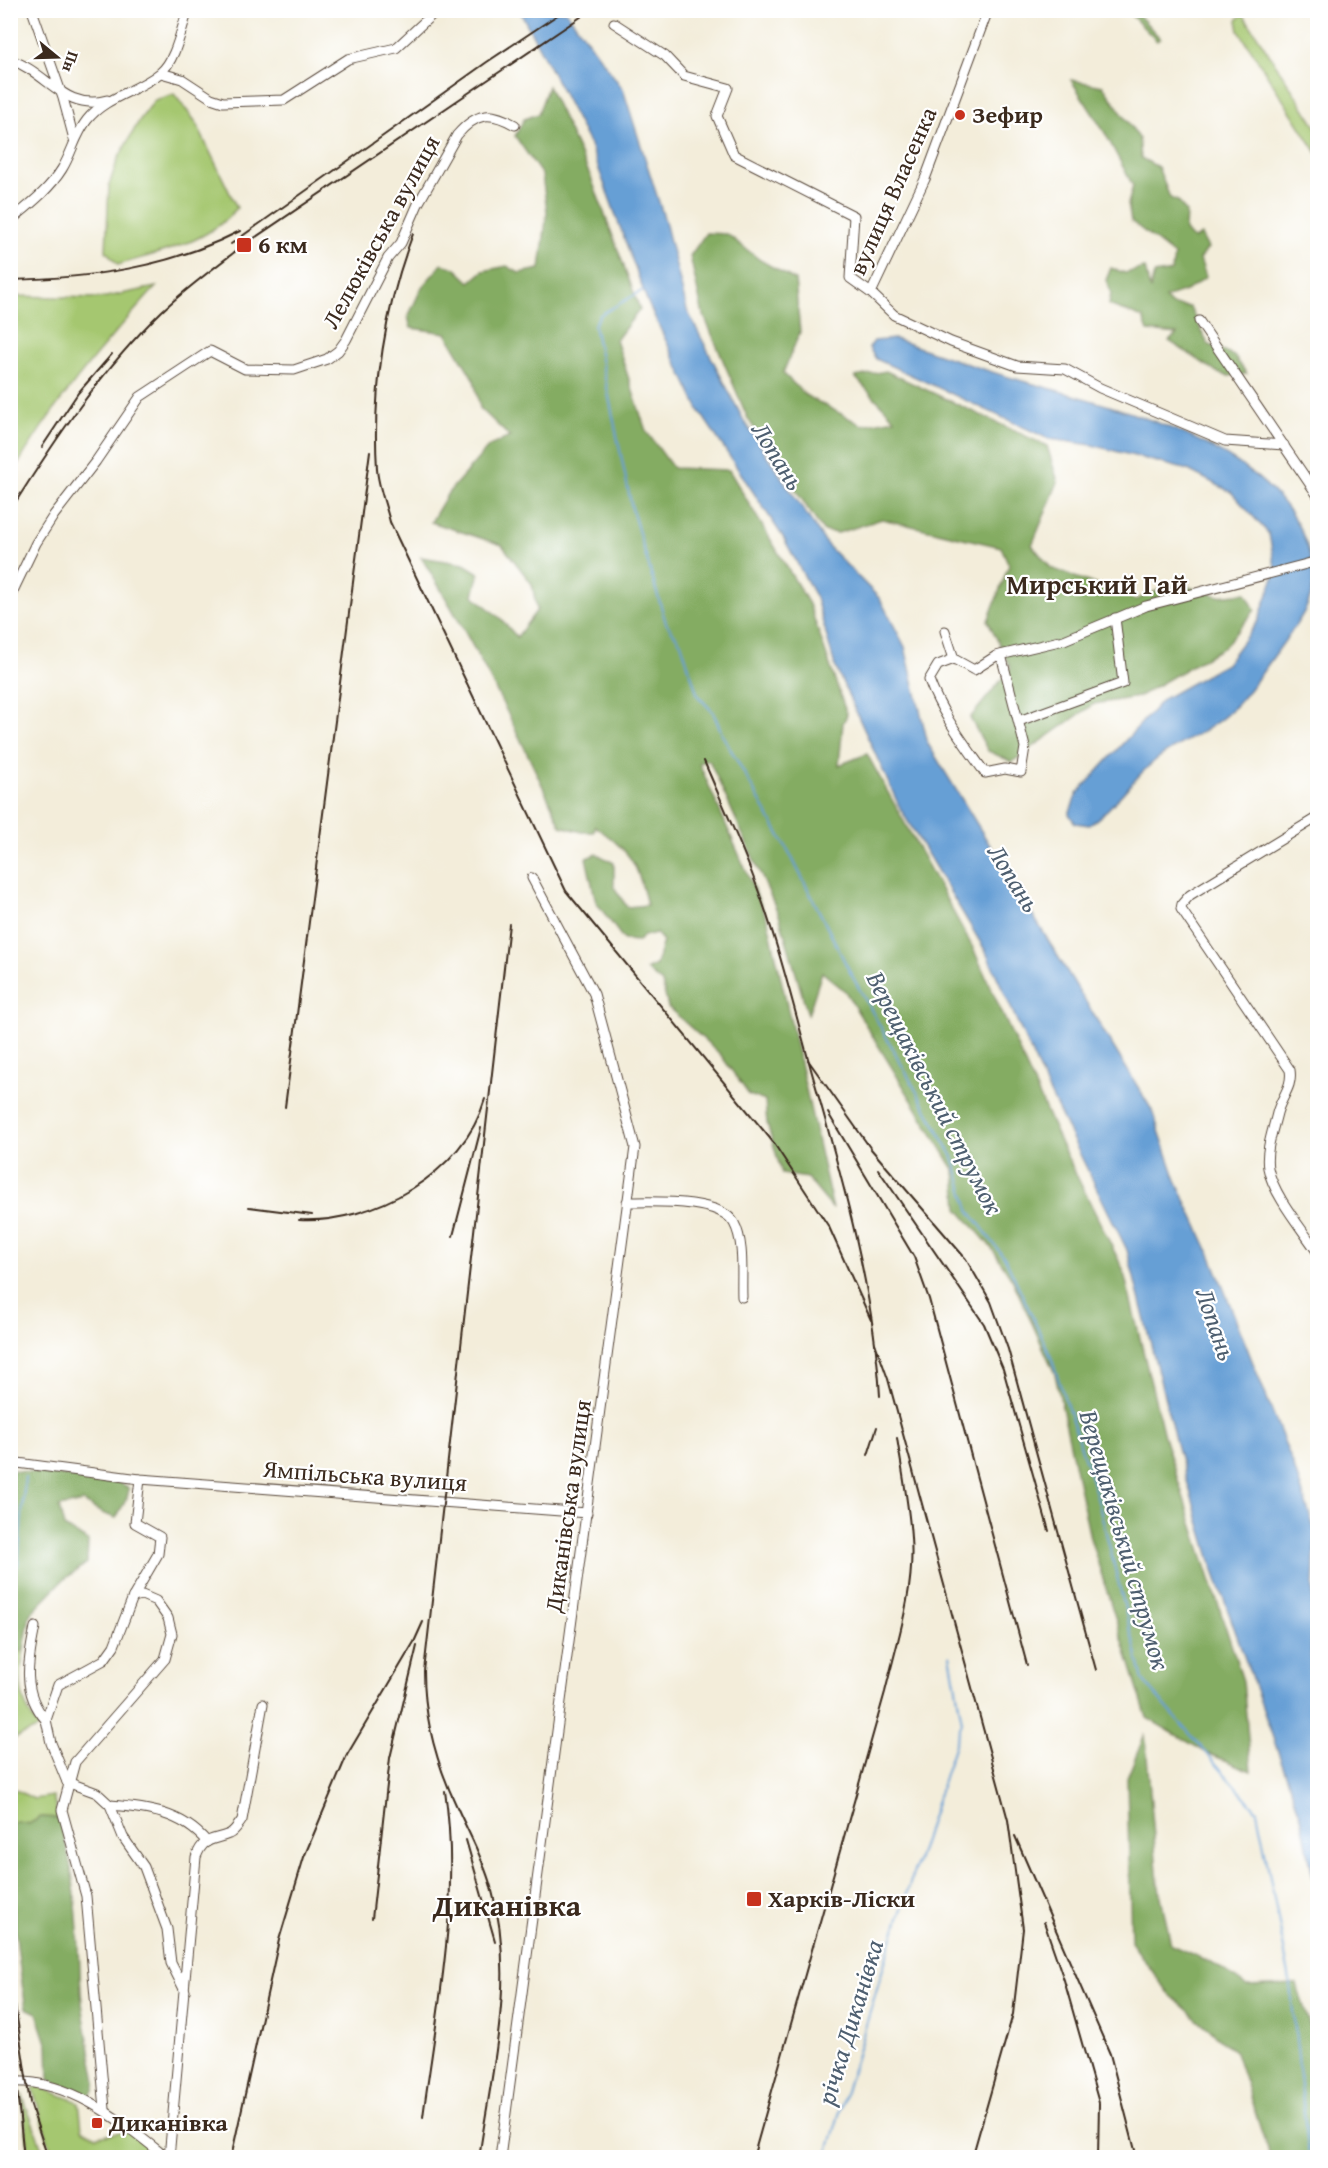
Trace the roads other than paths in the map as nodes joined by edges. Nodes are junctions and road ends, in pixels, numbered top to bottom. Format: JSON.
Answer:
{"nodes":[{"id":1,"x":33,"y":10,"type":"edge"},
{"id":2,"x":188,"y":10,"type":"edge"},
{"id":3,"x":437,"y":10,"type":"edge"},
{"id":4,"x":988,"y":10,"type":"edge"},
{"id":5,"x":614,"y":23,"type":"dead end"},
{"id":6,"x":10,"y":60,"type":"edge"},
{"id":7,"x":161,"y":73,"type":"junction"},
{"id":8,"x":63,"y":95,"type":"junction"},
{"id":9,"x":112,"y":98,"type":"junction"},
{"id":10,"x":515,"y":125,"type":"dead end"},
{"id":11,"x":74,"y":140,"type":"junction"},
{"id":12,"x":10,"y":221,"type":"edge"},
{"id":13,"x":871,"y":293,"type":"junction"},
{"id":14,"x":1200,"y":321,"type":"dead end"},
{"id":15,"x":1284,"y":446,"type":"junction"},
{"id":16,"x":1317,"y":496,"type":"edge"},
{"id":17,"x":1317,"y":561,"type":"edge"},
{"id":18,"x":10,"y":597,"type":"edge"},
{"id":19,"x":1115,"y":618,"type":"junction"},
{"id":20,"x":945,"y":631,"type":"dead end"},
{"id":21,"x":1000,"y":655,"type":"junction"},
{"id":22,"x":954,"y":659,"type":"junction"},
{"id":23,"x":1019,"y":721,"type":"junction"},
{"id":24,"x":1317,"y":817,"type":"edge"},
{"id":25,"x":532,"y":878,"type":"dead end"},
{"id":26,"x":627,"y":1202,"type":"junction"},
{"id":27,"x":1317,"y":1253,"type":"edge"},
{"id":28,"x":742,"y":1297,"type":"dead end"},
{"id":29,"x":10,"y":1462,"type":"edge"},
{"id":30,"x":140,"y":1479,"type":"junction"},
{"id":31,"x":586,"y":1513,"type":"junction"},
{"id":32,"x":133,"y":1597,"type":"junction"},
{"id":33,"x":35,"y":1627,"type":"dead end"},
{"id":34,"x":263,"y":1704,"type":"dead end"},
{"id":35,"x":46,"y":1720,"type":"junction"},
{"id":36,"x":68,"y":1782,"type":"junction"},
{"id":37,"x":110,"y":1805,"type":"junction"},
{"id":38,"x":207,"y":1842,"type":"junction"},
{"id":39,"x":186,"y":1993,"type":"junction"},
{"id":40,"x":10,"y":2082,"type":"edge"},
{"id":41,"x":105,"y":2109,"type":"junction"},
{"id":42,"x":168,"y":2157,"type":"edge"},
{"id":43,"x":500,"y":2157,"type":"edge"}],
"edges":[{"from":1,"to":8,"type":"street"},
{"from":2,"to":7,"type":"street"},
{"from":3,"to":7,"type":"street"},
{"from":4,"to":13,"type":"street","name":"вулиця Власенка"},
{"from":5,"to":13,"type":"street","name":"вулиця Власенка"},
{"from":6,"to":8,"type":"street"},
{"from":7,"to":9,"type":"street"},
{"from":8,"to":9,"type":"street"},
{"from":8,"to":11,"type":"street"},
{"from":9,"to":11,"type":"street"},
{"from":10,"to":18,"type":"street","name":"Лелюківська вулиця"},
{"from":11,"to":12,"type":"street"},
{"from":13,"to":15,"type":"street"},
{"from":14,"to":15,"type":"street"},
{"from":15,"to":16,"type":"street"},
{"from":17,"to":19,"type":"street"},
{"from":19,"to":21,"type":"street"},
{"from":19,"to":23,"type":"street"},
{"from":20,"to":22,"type":"street"},
{"from":21,"to":22,"type":"street"},
{"from":21,"to":23,"type":"street"},
{"from":22,"to":23,"type":"street"},
{"from":24,"to":27,"type":"street"},
{"from":25,"to":26,"type":"street","name":"Диканівська вулиця"},
{"from":26,"to":28,"type":"street"},
{"from":26,"to":31,"type":"street","name":"Диканівська вулиця"},
{"from":29,"to":30,"type":"street","name":"Ямпільська вулиця"},
{"from":30,"to":31,"type":"street","name":"Ямпільська вулиця"},
{"from":30,"to":32,"type":"street"},
{"from":31,"to":43,"type":"street","name":"Диканівська вулиця"},
{"from":32,"to":35,"type":"street"},
{"from":32,"to":36,"type":"street"},
{"from":33,"to":35,"type":"street"},
{"from":34,"to":38,"type":"street"},
{"from":35,"to":36,"type":"street"},
{"from":36,"to":37,"type":"street"},
{"from":36,"to":41,"type":"street"},
{"from":37,"to":38,"type":"street"},
{"from":37,"to":39,"type":"street"},
{"from":38,"to":39,"type":"street"},
{"from":39,"to":42,"type":"street"},
{"from":40,"to":41,"type":"street"},
{"from":41,"to":42,"type":"street"}]}
